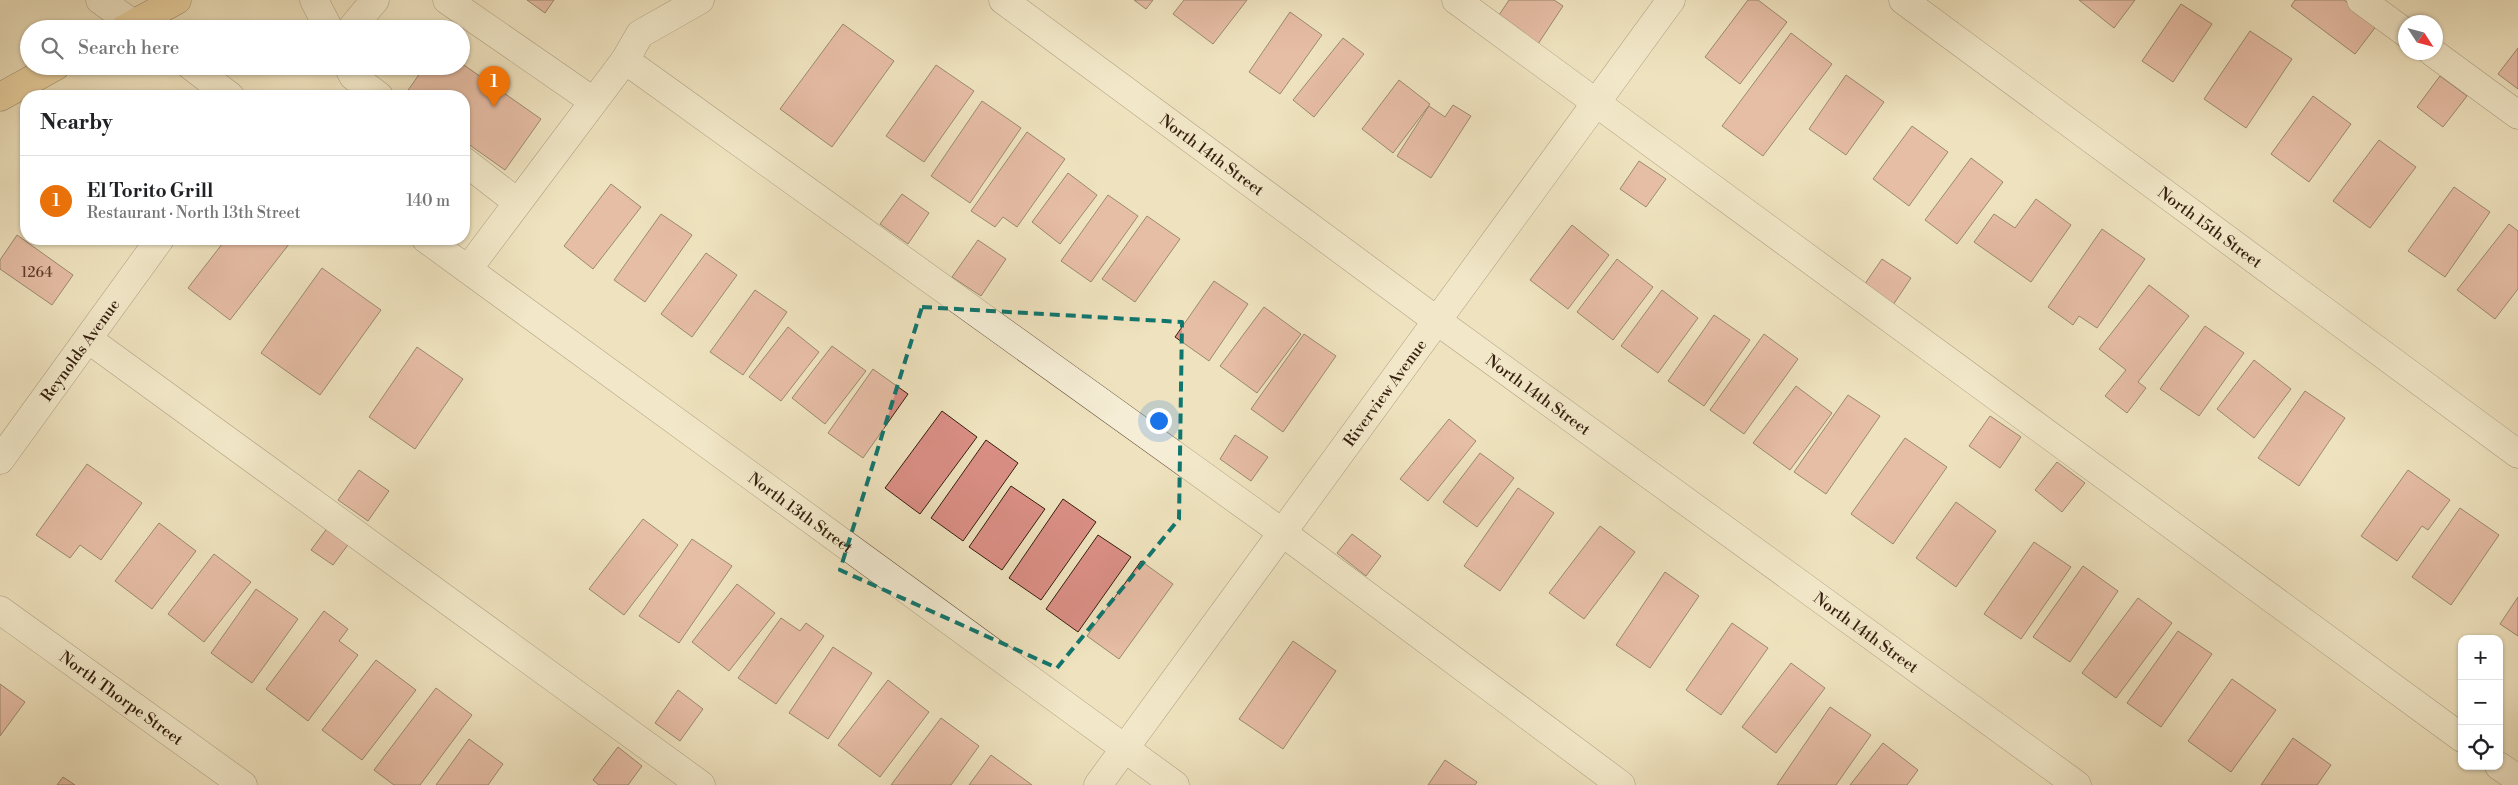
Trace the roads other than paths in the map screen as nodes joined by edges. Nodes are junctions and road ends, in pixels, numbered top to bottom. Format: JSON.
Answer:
{"nodes":[{"id":1,"x":100,"y":0,"type":"edge"},
{"id":2,"x":177,"y":0,"type":"edge"},
{"id":3,"x":314,"y":0,"type":"edge"},
{"id":4,"x":375,"y":0,"type":"edge"},
{"id":5,"x":447,"y":0,"type":"edge"},
{"id":6,"x":697,"y":0,"type":"edge"},
{"id":7,"x":1002,"y":0,"type":"edge"},
{"id":8,"x":1456,"y":0,"type":"edge"},
{"id":9,"x":1671,"y":0,"type":"edge"},
{"id":10,"x":1903,"y":0,"type":"edge"},
{"id":11,"x":2361,"y":0,"type":"edge"},
{"id":12,"x":124,"y":20,"type":"edge"},
{"id":13,"x":144,"y":20,"type":"edge"},
{"id":14,"x":324,"y":20,"type":"edge"},
{"id":15,"x":358,"y":20,"type":"edge"},
{"id":16,"x":2398,"y":27,"type":"edge"},
{"id":17,"x":624,"y":60,"type":"junction"},
{"id":18,"x":2443,"y":60,"type":"edge"},
{"id":19,"x":40,"y":75,"type":"edge"},
{"id":20,"x":203,"y":75,"type":"edge"},
{"id":21,"x":352,"y":75,"type":"edge"},
{"id":22,"x":222,"y":90,"type":"edge"},
{"id":23,"x":371,"y":90,"type":"edge"},
{"id":24,"x":0,"y":97,"type":"edge"},
{"id":25,"x":593,"y":101,"type":"junction"},
{"id":26,"x":1596,"y":104,"type":"junction"},
{"id":27,"x":2518,"y":115,"type":"edge"},
{"id":28,"x":470,"y":166,"type":"edge"},
{"id":29,"x":517,"y":202,"type":"junction"},
{"id":30,"x":156,"y":245,"type":"edge"},
{"id":31,"x":434,"y":245,"type":"edge"},
{"id":32,"x":468,"y":269,"type":"junction"},
{"id":33,"x":1436,"y":320,"type":"junction"},
{"id":34,"x":88,"y":339,"type":"junction"},
{"id":35,"x":2518,"y":454,"type":"edge"},
{"id":36,"x":0,"y":460,"type":"edge"},
{"id":37,"x":1283,"y":533,"type":"junction"},
{"id":38,"x":0,"y":610,"type":"edge"},
{"id":39,"x":2458,"y":735,"type":"edge"},
{"id":40,"x":1125,"y":748,"type":"junction"},
{"id":41,"x":2503,"y":769,"type":"edge"},
{"id":42,"x":2518,"y":780,"type":"edge"},
{"id":43,"x":243,"y":785,"type":"edge"},
{"id":44,"x":701,"y":785,"type":"edge"},
{"id":45,"x":1098,"y":785,"type":"edge"},
{"id":46,"x":1175,"y":785,"type":"edge"},
{"id":47,"x":1621,"y":785,"type":"edge"},
{"id":48,"x":2077,"y":785,"type":"edge"}],
"edges":[{"from":1,"to":12,"type":"street"},
{"from":2,"to":13,"type":"main road"},
{"from":3,"to":14,"type":"street"},
{"from":4,"to":15,"type":"street"},
{"from":5,"to":25,"type":"street"},
{"from":6,"to":17,"type":"street"},
{"from":7,"to":33,"type":"street","name":"North 14th Street"},
{"from":8,"to":26,"type":"street"},
{"from":9,"to":26,"type":"street","name":"Riverview Avenue"},
{"from":10,"to":35,"type":"street","name":"North 15th Street"},
{"from":11,"to":16,"type":"street"},
{"from":17,"to":25,"type":"street"},
{"from":17,"to":37,"type":"street"},
{"from":18,"to":27,"type":"street"},
{"from":19,"to":24,"type":"main road"},
{"from":20,"to":22,"type":"street"},
{"from":21,"to":23,"type":"street"},
{"from":25,"to":29,"type":"street"},
{"from":26,"to":33,"type":"street","name":"Riverview Avenue"},
{"from":26,"to":39,"type":"street"},
{"from":28,"to":29,"type":"street"},
{"from":29,"to":32,"type":"street"},
{"from":30,"to":34,"type":"street","name":"Reynolds Avenue"},
{"from":31,"to":32,"type":"street","name":"North 13th Street"},
{"from":32,"to":40,"type":"street","name":"North 13th Street"},
{"from":33,"to":37,"type":"street","name":"Riverview Avenue"},
{"from":33,"to":48,"type":"street","name":"North 14th Street"},
{"from":34,"to":36,"type":"street","name":"Reynolds Avenue"},
{"from":34,"to":44,"type":"street"},
{"from":37,"to":40,"type":"street","name":"Riverview Avenue"},
{"from":37,"to":47,"type":"street"},
{"from":38,"to":43,"type":"street","name":"North Thorpe Street"},
{"from":40,"to":45,"type":"street","name":"Riverview Avenue"},
{"from":40,"to":46,"type":"street","name":"North 13th Street"},
{"from":41,"to":42,"type":"street"}]}
